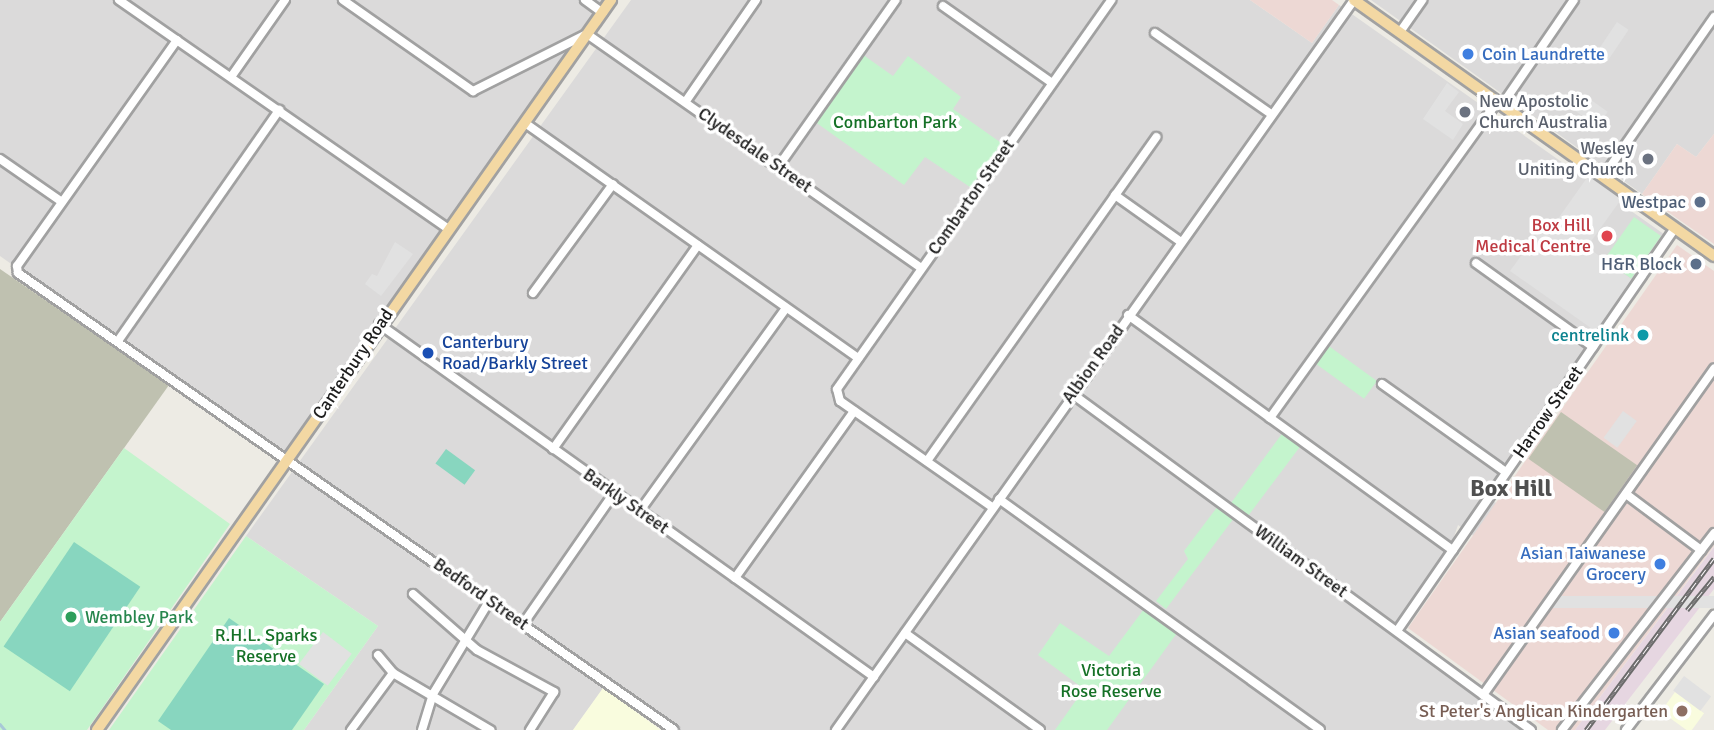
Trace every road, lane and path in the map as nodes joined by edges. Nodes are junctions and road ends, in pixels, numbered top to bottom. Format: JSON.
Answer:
{"nodes":[{"id":1,"x":120,"y":0,"type":"edge"},
{"id":2,"x":285,"y":0,"type":"edge"},
{"id":3,"x":343,"y":0,"type":"edge"},
{"id":4,"x":585,"y":0,"type":"edge"},
{"id":5,"x":611,"y":0,"type":"edge"},
{"id":6,"x":756,"y":0,"type":"edge"},
{"id":7,"x":896,"y":0,"type":"edge"},
{"id":8,"x":1111,"y":0,"type":"edge"},
{"id":9,"x":1354,"y":0,"type":"edge"},
{"id":10,"x":1422,"y":0,"type":"edge"},
{"id":11,"x":1574,"y":0,"type":"edge"},
{"id":12,"x":943,"y":6,"type":"dead end"},
{"id":13,"x":603,"y":13,"type":"junction"},
{"id":14,"x":1714,"y":17,"type":"edge"},
{"id":15,"x":1399,"y":32,"type":"junction"},
{"id":16,"x":1155,"y":33,"type":"dead end"},
{"id":17,"x":587,"y":34,"type":"junction"},
{"id":18,"x":177,"y":40,"type":"junction"},
{"id":19,"x":231,"y":77,"type":"junction"},
{"id":20,"x":1052,"y":83,"type":"junction"},
{"id":21,"x":686,"y":101,"type":"junction"},
{"id":22,"x":1499,"y":104,"type":"junction"},
{"id":23,"x":279,"y":110,"type":"junction"},
{"id":24,"x":1271,"y":114,"type":"junction"},
{"id":25,"x":525,"y":123,"type":"junction"},
{"id":26,"x":1156,"y":137,"type":"dead end"},
{"id":27,"x":0,"y":159,"type":"edge"},
{"id":28,"x":778,"y":167,"type":"junction"},
{"id":29,"x":1603,"y":177,"type":"junction"},
{"id":30,"x":613,"y":184,"type":"junction"},
{"id":31,"x":1115,"y":195,"type":"junction"},
{"id":32,"x":62,"y":202,"type":"junction"},
{"id":33,"x":1675,"y":228,"type":"junction"},
{"id":34,"x":448,"y":229,"type":"junction"},
{"id":35,"x":1181,"y":242,"type":"junction"},
{"id":36,"x":698,"y":245,"type":"junction"},
{"id":37,"x":1714,"y":256,"type":"edge"},
{"id":38,"x":1476,"y":263,"type":"dead end"},
{"id":39,"x":921,"y":268,"type":"junction"},
{"id":40,"x":533,"y":293,"type":"dead end"},
{"id":41,"x":786,"y":308,"type":"junction"},
{"id":42,"x":1128,"y":314,"type":"junction"},
{"id":43,"x":379,"y":324,"type":"junction"},
{"id":44,"x":118,"y":341,"type":"junction"},
{"id":45,"x":1593,"y":346,"type":"junction"},
{"id":46,"x":858,"y":358,"type":"junction"},
{"id":47,"x":1714,"y":369,"type":"edge"},
{"id":48,"x":1382,"y":384,"type":"dead end"},
{"id":49,"x":1072,"y":393,"type":"junction"},
{"id":50,"x":854,"y":411,"type":"junction"},
{"id":51,"x":1269,"y":418,"type":"junction"},
{"id":52,"x":553,"y":449,"type":"junction"},
{"id":53,"x":288,"y":459,"type":"junction"},
{"id":54,"x":927,"y":461,"type":"junction"},
{"id":55,"x":1506,"y":472,"type":"junction"},
{"id":56,"x":614,"y":493,"type":"junction"},
{"id":57,"x":1626,"y":494,"type":"junction"},
{"id":58,"x":999,"y":499,"type":"junction"},
{"id":59,"x":992,"y":507,"type":"junction"},
{"id":60,"x":639,"y":512,"type":"junction"},
{"id":61,"x":1714,"y":533,"type":"edge"},
{"id":62,"x":1452,"y":550,"type":"junction"},
{"id":63,"x":1702,"y":550,"type":"junction"},
{"id":64,"x":735,"y":578,"type":"junction"},
{"id":65,"x":413,"y":594,"type":"dead end"},
{"id":66,"x":490,"y":600,"type":"junction"},
{"id":67,"x":1714,"y":615,"type":"edge"},
{"id":68,"x":523,"y":624,"type":"junction"},
{"id":69,"x":1397,"y":631,"type":"junction"},
{"id":70,"x":905,"y":633,"type":"junction"},
{"id":71,"x":468,"y":641,"type":"junction"},
{"id":72,"x":378,"y":655,"type":"dead end"},
{"id":73,"x":393,"y":673,"type":"junction"},
{"id":74,"x":874,"y":677,"type":"junction"},
{"id":75,"x":432,"y":695,"type":"junction"},
{"id":76,"x":1483,"y":695,"type":"junction"},
{"id":77,"x":97,"y":730,"type":"edge"},
{"id":78,"x":351,"y":730,"type":"edge"},
{"id":79,"x":422,"y":730,"type":"edge"},
{"id":80,"x":490,"y":730,"type":"edge"},
{"id":81,"x":530,"y":730,"type":"edge"},
{"id":82,"x":674,"y":730,"type":"edge"},
{"id":83,"x":836,"y":730,"type":"edge"},
{"id":84,"x":1040,"y":730,"type":"edge"},
{"id":85,"x":1320,"y":730,"type":"edge"},
{"id":86,"x":1531,"y":730,"type":"edge"},
{"id":87,"x":1562,"y":730,"type":"edge"},
{"id":88,"x":1626,"y":730,"type":"edge"}],
"edges":[{"from":1,"to":18,"type":"street"},
{"from":2,"to":19,"type":"street"},
{"from":3,"to":17,"type":"street"},
{"from":4,"to":13,"type":"street"},
{"from":5,"to":13,"type":"main road","name":"Canterbury Road"},
{"from":6,"to":21,"type":"street"},
{"from":7,"to":28,"type":"street"},
{"from":8,"to":20,"type":"street","name":"Combarton Street"},
{"from":9,"to":15,"type":"main road"},
{"from":9,"to":24,"type":"street","name":"Albion Road"},
{"from":10,"to":15,"type":"street"},
{"from":11,"to":22,"type":"street"},
{"from":12,"to":20,"type":"street"},
{"from":13,"to":17,"type":"main road","name":"Canterbury Road"},
{"from":14,"to":29,"type":"street"},
{"from":15,"to":22,"type":"main road"},
{"from":16,"to":24,"type":"street"},
{"from":17,"to":21,"type":"street","name":"Clydesdale Street"},
{"from":17,"to":25,"type":"main road","name":"Canterbury Road"},
{"from":18,"to":19,"type":"street"},
{"from":18,"to":32,"type":"street"},
{"from":19,"to":23,"type":"street"},
{"from":20,"to":39,"type":"street","name":"Combarton Street"},
{"from":21,"to":28,"type":"street","name":"Clydesdale Street"},
{"from":22,"to":29,"type":"main road"},
{"from":22,"to":51,"type":"street"},
{"from":23,"to":34,"type":"street"},
{"from":23,"to":44,"type":"street"},
{"from":24,"to":35,"type":"street","name":"Albion Road"},
{"from":25,"to":30,"type":"street"},
{"from":25,"to":34,"type":"main road","name":"Canterbury Road"},
{"from":26,"to":31,"type":"street"},
{"from":27,"to":32,"type":"street"},
{"from":28,"to":39,"type":"street","name":"Clydesdale Street"},
{"from":29,"to":33,"type":"main road"},
{"from":30,"to":36,"type":"street"},
{"from":30,"to":40,"type":"street"},
{"from":31,"to":35,"type":"street"},
{"from":31,"to":54,"type":"street"},
{"from":32,"to":44,"type":"street","name":"Bedford Street"},
{"from":33,"to":37,"type":"main road"},
{"from":33,"to":45,"type":"street","name":"Harrow Street"},
{"from":34,"to":43,"type":"main road","name":"Canterbury Road"},
{"from":35,"to":42,"type":"street","name":"Albion Road"},
{"from":36,"to":41,"type":"street"},
{"from":36,"to":52,"type":"street"},
{"from":38,"to":45,"type":"street"},
{"from":39,"to":46,"type":"street","name":"Combarton Street"},
{"from":41,"to":46,"type":"street"},
{"from":41,"to":60,"type":"street"},
{"from":42,"to":49,"type":"street","name":"Albion Road"},
{"from":42,"to":51,"type":"street"},
{"from":43,"to":52,"type":"street","name":"Barkly Street"},
{"from":43,"to":53,"type":"main road","name":"Canterbury Road"},
{"from":44,"to":53,"type":"street","name":"Bedford Street"},
{"from":45,"to":55,"type":"street","name":"Harrow Street"},
{"from":46,"to":50,"type":"street","name":"Combarton Street"},
{"from":47,"to":57,"type":"street"},
{"from":48,"to":55,"type":"street"},
{"from":49,"to":58,"type":"street","name":"Albion Road"},
{"from":49,"to":69,"type":"street","name":"William Street"},
{"from":50,"to":54,"type":"street"},
{"from":50,"to":64,"type":"street"},
{"from":51,"to":62,"type":"street"},
{"from":52,"to":56,"type":"street","name":"Barkly Street"},
{"from":53,"to":66,"type":"street","name":"Bedford Street"},
{"from":53,"to":77,"type":"main road","name":"Canterbury Road"},
{"from":54,"to":59,"type":"street"},
{"from":55,"to":62,"type":"street","name":"Harrow Street"},
{"from":56,"to":60,"type":"street","name":"Barkly Street"},
{"from":56,"to":68,"type":"street"},
{"from":57,"to":63,"type":"street"},
{"from":57,"to":76,"type":"street"},
{"from":58,"to":59,"type":"street","name":"Albion Road"},
{"from":58,"to":85,"type":"street"},
{"from":59,"to":70,"type":"street","name":"Albion Road"},
{"from":60,"to":64,"type":"street","name":"Barkly Street"},
{"from":61,"to":63,"type":"street"},
{"from":62,"to":69,"type":"street","name":"Harrow Street"},
{"from":63,"to":87,"type":"street"},
{"from":64,"to":74,"type":"street","name":"Barkly Street"},
{"from":65,"to":71,"type":"street"},
{"from":66,"to":68,"type":"street","name":"Bedford Street"},
{"from":66,"to":71,"type":"street"},
{"from":67,"to":88,"type":"street"},
{"from":68,"to":82,"type":"street","name":"Bedford Street"},
{"from":69,"to":76,"type":"street","name":"William Street"},
{"from":70,"to":74,"type":"street","name":"Albion Road"},
{"from":70,"to":84,"type":"street"},
{"from":71,"to":75,"type":"street"},
{"from":71,"to":81,"type":"street"},
{"from":72,"to":73,"type":"street"},
{"from":73,"to":75,"type":"street"},
{"from":73,"to":78,"type":"street"},
{"from":74,"to":83,"type":"street","name":"Albion Road"},
{"from":75,"to":79,"type":"street"},
{"from":75,"to":80,"type":"street"},
{"from":76,"to":86,"type":"street","name":"William Street"}]}
